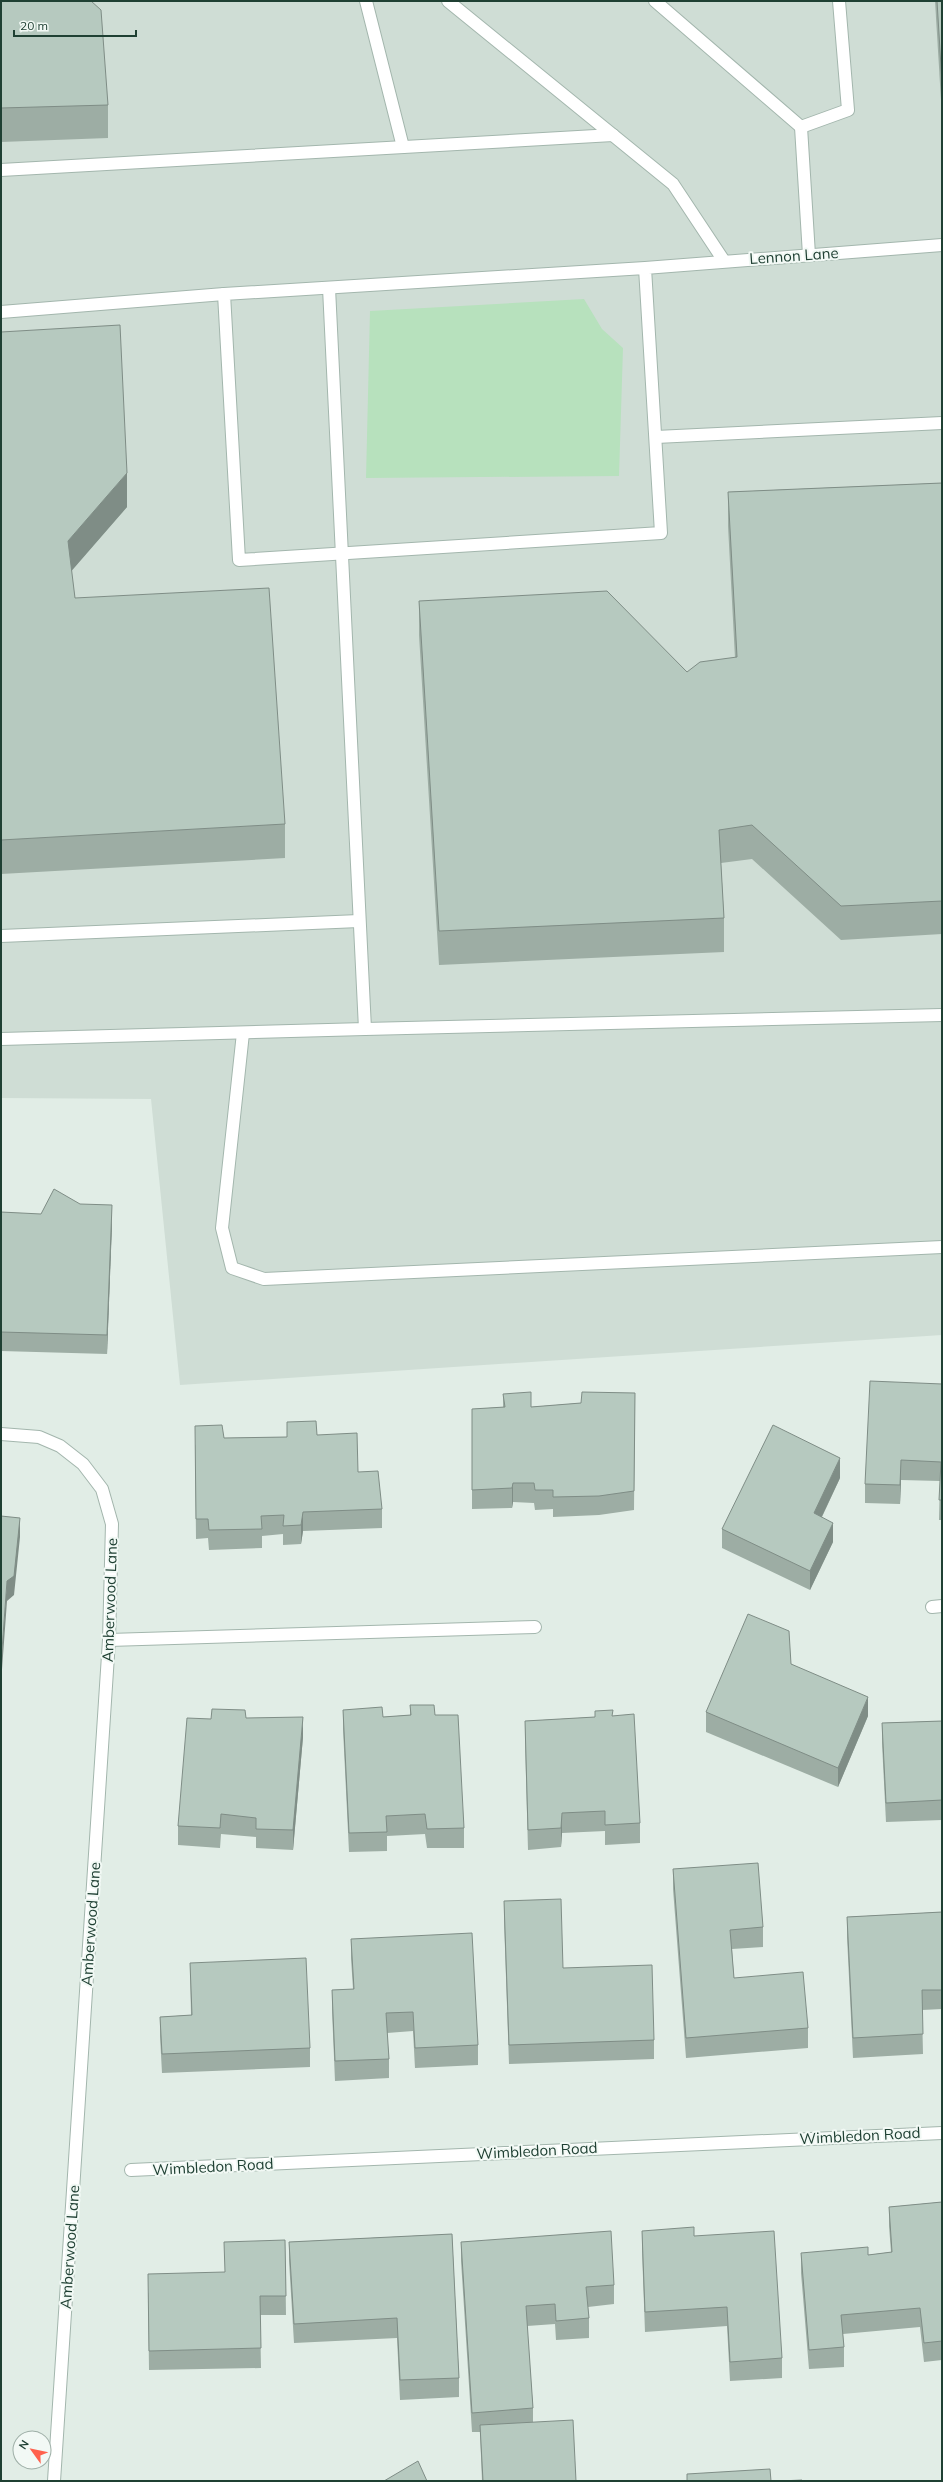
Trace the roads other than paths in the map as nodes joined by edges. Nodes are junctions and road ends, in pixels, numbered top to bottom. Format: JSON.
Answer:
{"nodes":[{"id":1,"x":366,"y":1,"type":"edge"},
{"id":2,"x":448,"y":1,"type":"edge"},
{"id":3,"x":655,"y":1,"type":"edge"},
{"id":4,"x":839,"y":1,"type":"edge"},
{"id":5,"x":801,"y":127,"type":"junction"},
{"id":6,"x":613,"y":135,"type":"junction"},
{"id":7,"x":403,"y":147,"type":"junction"},
{"id":8,"x":1,"y":170,"type":"edge"},
{"id":9,"x":942,"y":245,"type":"edge"},
{"id":10,"x":809,"y":255,"type":"junction"},
{"id":11,"x":724,"y":261,"type":"junction"},
{"id":12,"x":645,"y":268,"type":"junction"},
{"id":13,"x":329,"y":288,"type":"junction"},
{"id":14,"x":224,"y":294,"type":"junction"},
{"id":15,"x":1,"y":312,"type":"edge"},
{"id":16,"x":942,"y":423,"type":"edge"},
{"id":17,"x":656,"y":437,"type":"junction"},
{"id":18,"x":341,"y":554,"type":"junction"},
{"id":19,"x":360,"y":921,"type":"junction"},
{"id":20,"x":1,"y":936,"type":"edge"},
{"id":21,"x":942,"y":1015,"type":"edge"},
{"id":22,"x":365,"y":1029,"type":"junction"},
{"id":23,"x":244,"y":1033,"type":"junction"},
{"id":24,"x":1,"y":1039,"type":"edge"},
{"id":25,"x":942,"y":1246,"type":"edge"},
{"id":26,"x":1,"y":1434,"type":"edge"},
{"id":27,"x":535,"y":1627,"type":"dead end"},
{"id":28,"x":109,"y":1640,"type":"junction"},
{"id":29,"x":942,"y":2133,"type":"edge"},
{"id":30,"x":131,"y":2170,"type":"dead end"},
{"id":31,"x":54,"y":2481,"type":"edge"}],
"edges":[{"from":1,"to":7,"type":"street"},
{"from":2,"to":6,"type":"street"},
{"from":3,"to":5,"type":"street"},
{"from":4,"to":5,"type":"street"},
{"from":5,"to":10,"type":"street"},
{"from":6,"to":7,"type":"street"},
{"from":6,"to":11,"type":"street"},
{"from":7,"to":8,"type":"street"},
{"from":9,"to":10,"type":"street","name":"Lennon Lane"},
{"from":10,"to":11,"type":"street","name":"Lennon Lane"},
{"from":11,"to":12,"type":"street","name":"Lennon Lane"},
{"from":12,"to":13,"type":"street","name":"Lennon Lane"},
{"from":12,"to":17,"type":"street"},
{"from":13,"to":14,"type":"street","name":"Lennon Lane"},
{"from":13,"to":18,"type":"street"},
{"from":14,"to":15,"type":"street","name":"Lennon Lane"},
{"from":14,"to":18,"type":"street"},
{"from":16,"to":17,"type":"street"},
{"from":17,"to":18,"type":"street"},
{"from":18,"to":19,"type":"street"},
{"from":19,"to":20,"type":"street"},
{"from":19,"to":22,"type":"street"},
{"from":21,"to":22,"type":"street"},
{"from":22,"to":23,"type":"street"},
{"from":23,"to":24,"type":"street"},
{"from":23,"to":25,"type":"street"},
{"from":26,"to":28,"type":"street","name":"Amberwood Lane"},
{"from":27,"to":28,"type":"street"},
{"from":28,"to":31,"type":"street","name":"Amberwood Lane"},
{"from":29,"to":30,"type":"street","name":"Wimbledon Road"}]}
